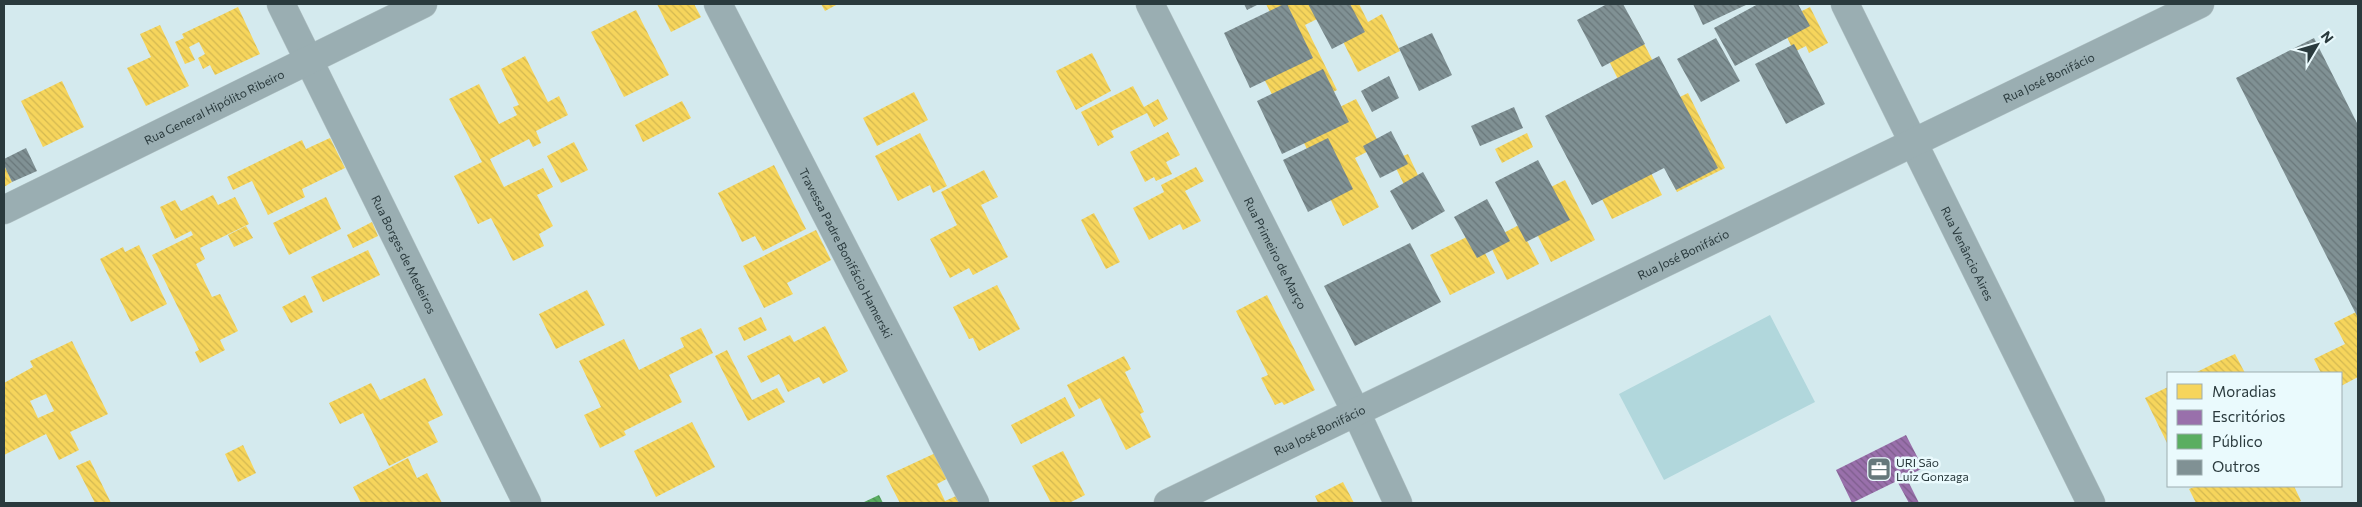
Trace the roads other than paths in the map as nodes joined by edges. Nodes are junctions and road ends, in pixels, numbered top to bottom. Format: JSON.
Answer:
{"nodes":[{"id":1,"x":281,"y":4,"type":"edge"},
{"id":2,"x":423,"y":4,"type":"edge"},
{"id":3,"x":718,"y":4,"type":"edge"},
{"id":4,"x":1150,"y":4,"type":"edge"},
{"id":5,"x":1845,"y":4,"type":"edge"},
{"id":6,"x":2200,"y":4,"type":"edge"},
{"id":7,"x":308,"y":58,"type":"junction"},
{"id":8,"x":1914,"y":143,"type":"junction"},
{"id":9,"x":4,"y":210,"type":"edge"},
{"id":10,"x":1356,"y":412,"type":"junction"},
{"id":11,"x":527,"y":503,"type":"edge"},
{"id":12,"x":975,"y":503,"type":"edge"},
{"id":13,"x":1168,"y":503,"type":"edge"},
{"id":14,"x":1398,"y":503,"type":"edge"},
{"id":15,"x":2091,"y":503,"type":"edge"}],
"edges":[{"from":1,"to":7,"type":"street","name":"Rua Borges de Medeiros"},
{"from":2,"to":7,"type":"street","name":"Rua General Hipólito Ribeiro"},
{"from":3,"to":12,"type":"street","name":"Travessa Padre Bonifácio Hamerski"},
{"from":4,"to":10,"type":"street","name":"Rua Primeiro de Março"},
{"from":5,"to":8,"type":"street","name":"Rua Venâncio Aires"},
{"from":6,"to":8,"type":"street","name":"Rua José Bonifácio"},
{"from":7,"to":9,"type":"street","name":"Rua General Hipólito Ribeiro"},
{"from":7,"to":11,"type":"street","name":"Rua Borges de Medeiros"},
{"from":8,"to":10,"type":"street","name":"Rua José Bonifácio"},
{"from":8,"to":15,"type":"street","name":"Rua Venâncio Aires"},
{"from":10,"to":13,"type":"street","name":"Rua José Bonifácio"},
{"from":10,"to":14,"type":"street","name":"Rua Primeiro de Março"}]}
